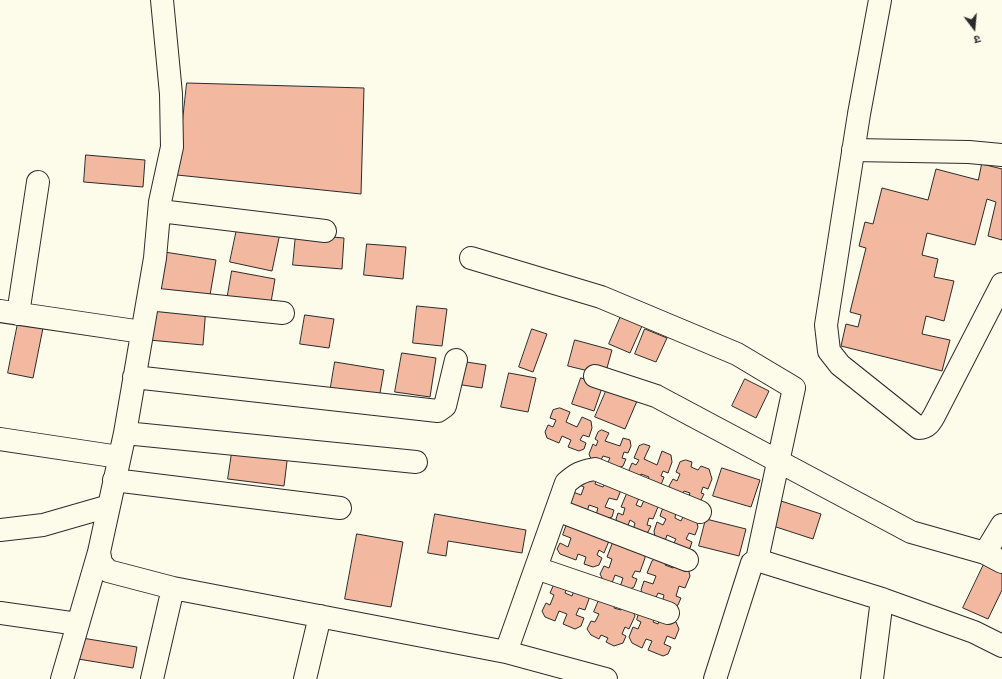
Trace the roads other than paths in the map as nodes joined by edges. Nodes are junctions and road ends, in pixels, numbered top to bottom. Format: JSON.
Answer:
{"nodes":[{"id":1,"x":162,"y":0,"type":"edge"},
{"id":2,"x":880,"y":0,"type":"edge"},
{"id":3,"x":853,"y":150,"type":"junction"},
{"id":4,"x":1002,"y":155,"type":"edge"},
{"id":5,"x":38,"y":182,"type":"dead end"},
{"id":6,"x":160,"y":210,"type":"junction"},
{"id":7,"x":326,"y":231,"type":"dead end"},
{"id":8,"x":471,"y":258,"type":"dead end"},
{"id":9,"x":1002,"y":284,"type":"edge"},
{"id":10,"x":148,"y":299,"type":"junction"},
{"id":11,"x":9,"y":312,"type":"edge"},
{"id":12,"x":283,"y":313,"type":"dead end"},
{"id":13,"x":142,"y":332,"type":"junction"},
{"id":14,"x":456,"y":360,"type":"dead end"},
{"id":15,"x":595,"y":376,"type":"dead end"},
{"id":16,"x":134,"y":377,"type":"junction"},
{"id":17,"x":125,"y":433,"type":"junction"},
{"id":18,"x":0,"y":439,"type":"edge"},
{"id":19,"x":119,"y":457,"type":"junction"},
{"id":20,"x":416,"y":462,"type":"dead end"},
{"id":21,"x":778,"y":462,"type":"junction"},
{"id":22,"x":114,"y":480,"type":"junction"},
{"id":23,"x":109,"y":506,"type":"junction"},
{"id":24,"x":340,"y":508,"type":"dead end"},
{"id":25,"x":557,"y":510,"type":"junction"},
{"id":26,"x":700,"y":512,"type":"dead end"},
{"id":27,"x":1002,"y":525,"type":"edge"},
{"id":28,"x":0,"y":530,"type":"edge"},
{"id":29,"x":99,"y":552,"type":"junction"},
{"id":30,"x":994,"y":557,"type":"edge"},
{"id":31,"x":687,"y":560,"type":"dead end"},
{"id":32,"x":757,"y":560,"type":"junction"},
{"id":33,"x":536,"y":568,"type":"junction"},
{"id":34,"x":173,"y":588,"type":"junction"},
{"id":35,"x":882,"y":599,"type":"junction"},
{"id":36,"x":0,"y":613,"type":"edge"},
{"id":37,"x":668,"y":613,"type":"dead end"},
{"id":38,"x":320,"y":616,"type":"junction"},
{"id":39,"x":78,"y":624,"type":"junction"},
{"id":40,"x":1002,"y":646,"type":"edge"},
{"id":41,"x":506,"y":652,"type":"junction"},
{"id":42,"x":544,"y":672,"type":"edge"},
{"id":43,"x":62,"y":679,"type":"edge"},
{"id":44,"x":152,"y":679,"type":"edge"},
{"id":45,"x":305,"y":679,"type":"edge"},
{"id":46,"x":606,"y":679,"type":"edge"},
{"id":47,"x":715,"y":679,"type":"edge"},
{"id":48,"x":872,"y":679,"type":"edge"}],
"edges":[{"from":1,"to":6,"type":"street"},
{"from":2,"to":3,"type":"street"},
{"from":3,"to":4,"type":"street"},
{"from":3,"to":9,"type":"street"},
{"from":5,"to":11,"type":"street"},
{"from":6,"to":7,"type":"street"},
{"from":6,"to":10,"type":"street"},
{"from":8,"to":21,"type":"street"},
{"from":10,"to":12,"type":"street"},
{"from":10,"to":13,"type":"street"},
{"from":11,"to":13,"type":"street"},
{"from":13,"to":16,"type":"street"},
{"from":14,"to":16,"type":"street"},
{"from":15,"to":21,"type":"street"},
{"from":16,"to":17,"type":"street"},
{"from":17,"to":19,"type":"street"},
{"from":17,"to":20,"type":"street"},
{"from":18,"to":19,"type":"street"},
{"from":19,"to":22,"type":"street"},
{"from":21,"to":30,"type":"street"},
{"from":21,"to":32,"type":"street"},
{"from":22,"to":23,"type":"street"},
{"from":22,"to":24,"type":"street"},
{"from":23,"to":28,"type":"street"},
{"from":23,"to":29,"type":"street"},
{"from":25,"to":26,"type":"street"},
{"from":25,"to":31,"type":"street"},
{"from":25,"to":33,"type":"street"},
{"from":27,"to":30,"type":"street"},
{"from":29,"to":34,"type":"street"},
{"from":29,"to":39,"type":"street"},
{"from":32,"to":35,"type":"street"},
{"from":32,"to":47,"type":"street"},
{"from":33,"to":37,"type":"street"},
{"from":33,"to":41,"type":"street"},
{"from":34,"to":38,"type":"street"},
{"from":34,"to":44,"type":"street"},
{"from":35,"to":40,"type":"street"},
{"from":35,"to":48,"type":"street"},
{"from":36,"to":39,"type":"street"},
{"from":38,"to":41,"type":"street"},
{"from":38,"to":45,"type":"street"},
{"from":39,"to":43,"type":"street"},
{"from":41,"to":42,"type":"street"},
{"from":42,"to":46,"type":"street"}]}
